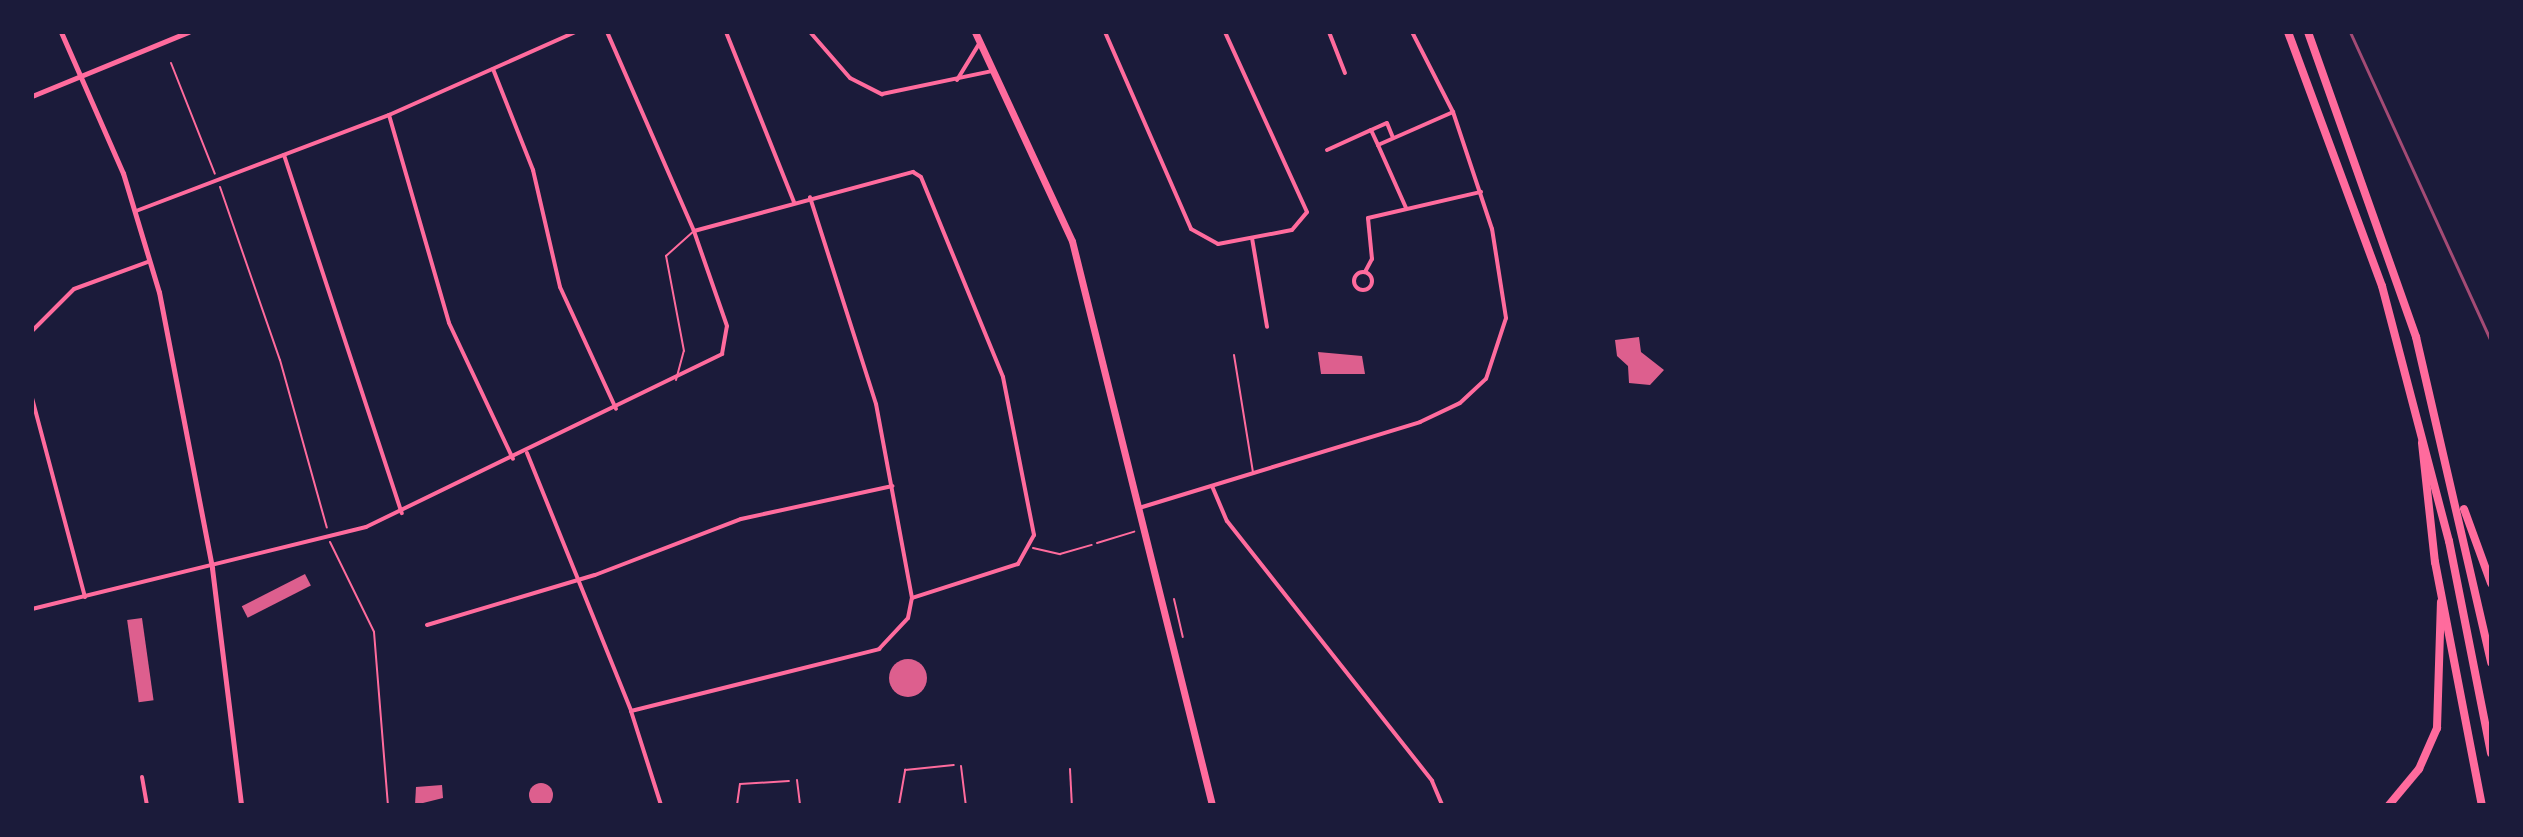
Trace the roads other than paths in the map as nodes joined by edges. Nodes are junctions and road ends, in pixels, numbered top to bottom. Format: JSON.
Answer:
{"nodes":[{"id":1,"x":61,"y":32,"type":"edge"},
{"id":2,"x":188,"y":32,"type":"edge"},
{"id":3,"x":575,"y":32,"type":"edge"},
{"id":4,"x":607,"y":32,"type":"edge"},
{"id":5,"x":726,"y":32,"type":"edge"},
{"id":6,"x":810,"y":32,"type":"edge"},
{"id":7,"x":975,"y":32,"type":"edge"},
{"id":8,"x":1105,"y":32,"type":"edge"},
{"id":9,"x":1225,"y":32,"type":"edge"},
{"id":10,"x":1329,"y":32,"type":"edge"},
{"id":11,"x":1412,"y":32,"type":"edge"},
{"id":12,"x":2288,"y":32,"type":"edge"},
{"id":13,"x":2308,"y":32,"type":"edge"},
{"id":14,"x":979,"y":42,"type":"junction"},
{"id":15,"x":493,"y":69,"type":"junction"},
{"id":16,"x":992,"y":71,"type":"junction"},
{"id":17,"x":1345,"y":73,"type":"dead end"},
{"id":18,"x":79,"y":76,"type":"junction"},
{"id":19,"x":955,"y":82,"type":"junction"},
{"id":20,"x":32,"y":96,"type":"edge"},
{"id":21,"x":1453,"y":112,"type":"junction"},
{"id":22,"x":389,"y":115,"type":"junction"},
{"id":23,"x":1371,"y":130,"type":"junction"},
{"id":24,"x":1394,"y":139,"type":"junction"},
{"id":25,"x":1378,"y":145,"type":"junction"},
{"id":26,"x":1327,"y":150,"type":"dead end"},
{"id":27,"x":284,"y":155,"type":"junction"},
{"id":28,"x":1481,"y":192,"type":"junction"},
{"id":29,"x":810,"y":197,"type":"junction"},
{"id":30,"x":794,"y":202,"type":"junction"},
{"id":31,"x":1406,"y":208,"type":"junction"},
{"id":32,"x":136,"y":211,"type":"junction"},
{"id":33,"x":694,"y":231,"type":"junction"},
{"id":34,"x":1252,"y":238,"type":"junction"},
{"id":35,"x":150,"y":261,"type":"junction"},
{"id":36,"x":1365,"y":272,"type":"junction"},
{"id":37,"x":1267,"y":327,"type":"dead end"},
{"id":38,"x":32,"y":331,"type":"edge"},
{"id":39,"x":1234,"y":355,"type":"dead end"},
{"id":40,"x":676,"y":380,"type":"junction"},
{"id":41,"x":32,"y":398,"type":"edge"},
{"id":42,"x":616,"y":409,"type":"junction"},
{"id":43,"x":2423,"y":434,"type":"junction"},
{"id":44,"x":527,"y":453,"type":"junction"},
{"id":45,"x":513,"y":459,"type":"junction"},
{"id":46,"x":1253,"y":474,"type":"junction"},
{"id":47,"x":892,"y":486,"type":"junction"},
{"id":48,"x":1212,"y":486,"type":"junction"},
{"id":49,"x":2457,"y":489,"type":"junction"},
{"id":50,"x":1139,"y":508,"type":"junction"},
{"id":51,"x":402,"y":513,"type":"junction"},
{"id":52,"x":1092,"y":545,"type":"road end"},
{"id":53,"x":1033,"y":548,"type":"junction"},
{"id":54,"x":212,"y":568,"type":"junction"},
{"id":55,"x":580,"y":577,"type":"junction"},
{"id":56,"x":2491,"y":583,"type":"edge"},
{"id":57,"x":2440,"y":593,"type":"junction"},
{"id":58,"x":85,"y":597,"type":"junction"},
{"id":59,"x":912,"y":598,"type":"junction"},
{"id":60,"x":32,"y":609,"type":"edge"},
{"id":61,"x":427,"y":625,"type":"dead end"},
{"id":62,"x":2491,"y":662,"type":"edge"},
{"id":63,"x":631,"y":711,"type":"junction"},
{"id":64,"x":2491,"y":753,"type":"edge"},
{"id":65,"x":142,"y":777,"type":"dead end"},
{"id":66,"x":147,"y":805,"type":"edge"},
{"id":67,"x":241,"y":805,"type":"edge"},
{"id":68,"x":661,"y":805,"type":"edge"},
{"id":69,"x":1212,"y":805,"type":"edge"},
{"id":70,"x":1442,"y":805,"type":"edge"},
{"id":71,"x":2389,"y":805,"type":"edge"},
{"id":72,"x":2482,"y":805,"type":"edge"}],
"edges":[{"from":1,"to":18,"type":"street"},
{"from":2,"to":18,"type":"street"},
{"from":3,"to":15,"type":"street"},
{"from":4,"to":33,"type":"street"},
{"from":5,"to":30,"type":"street"},
{"from":6,"to":19,"type":"street"},
{"from":7,"to":14,"type":"main road"},
{"from":8,"to":34,"type":"street"},
{"from":9,"to":34,"type":"street"},
{"from":10,"to":17,"type":"street"},
{"from":11,"to":21,"type":"street"},
{"from":12,"to":43,"type":"highway"},
{"from":13,"to":49,"type":"highway"},
{"from":14,"to":16,"type":"main road"},
{"from":14,"to":19,"type":"street"},
{"from":15,"to":22,"type":"street"},
{"from":15,"to":42,"type":"street"},
{"from":16,"to":19,"type":"street"},
{"from":16,"to":50,"type":"main road"},
{"from":18,"to":20,"type":"street"},
{"from":18,"to":32,"type":"street"},
{"from":21,"to":24,"type":"street"},
{"from":21,"to":28,"type":"street"},
{"from":22,"to":27,"type":"street"},
{"from":22,"to":45,"type":"street"},
{"from":23,"to":24,"type":"street"},
{"from":23,"to":25,"type":"street"},
{"from":23,"to":26,"type":"street"},
{"from":24,"to":25,"type":"street"},
{"from":25,"to":31,"type":"street"},
{"from":27,"to":32,"type":"street"},
{"from":27,"to":51,"type":"street"},
{"from":28,"to":31,"type":"street"},
{"from":28,"to":46,"type":"street"},
{"from":29,"to":30,"type":"street"},
{"from":29,"to":47,"type":"street"},
{"from":29,"to":53,"type":"street"},
{"from":30,"to":33,"type":"street"},
{"from":31,"to":36,"type":"street"},
{"from":32,"to":35,"type":"street"},
{"from":33,"to":40,"type":"lane"},
{"from":33,"to":40,"type":"street"},
{"from":34,"to":37,"type":"street"},
{"from":35,"to":38,"type":"street"},
{"from":35,"to":54,"type":"street"},
{"from":36,"to":36,"type":"street"},
{"from":39,"to":46,"type":"lane"},
{"from":40,"to":42,"type":"street"},
{"from":41,"to":58,"type":"street"},
{"from":42,"to":44,"type":"street"},
{"from":43,"to":57,"type":"highway"},
{"from":43,"to":64,"type":"highway"},
{"from":44,"to":45,"type":"street"},
{"from":44,"to":55,"type":"street"},
{"from":45,"to":51,"type":"street"},
{"from":46,"to":48,"type":"street"},
{"from":47,"to":55,"type":"street"},
{"from":47,"to":59,"type":"street"},
{"from":48,"to":50,"type":"street"},
{"from":48,"to":70,"type":"street"},
{"from":49,"to":56,"type":"highway"},
{"from":49,"to":62,"type":"highway"},
{"from":50,"to":69,"type":"main road"},
{"from":51,"to":54,"type":"street"},
{"from":52,"to":53,"type":"lane"},
{"from":53,"to":59,"type":"street"},
{"from":54,"to":58,"type":"street"},
{"from":54,"to":67,"type":"street"},
{"from":55,"to":61,"type":"street"},
{"from":55,"to":63,"type":"street"},
{"from":57,"to":71,"type":"highway"},
{"from":57,"to":72,"type":"highway"},
{"from":58,"to":60,"type":"street"},
{"from":59,"to":63,"type":"street"},
{"from":63,"to":68,"type":"street"},
{"from":65,"to":66,"type":"street"}]}
